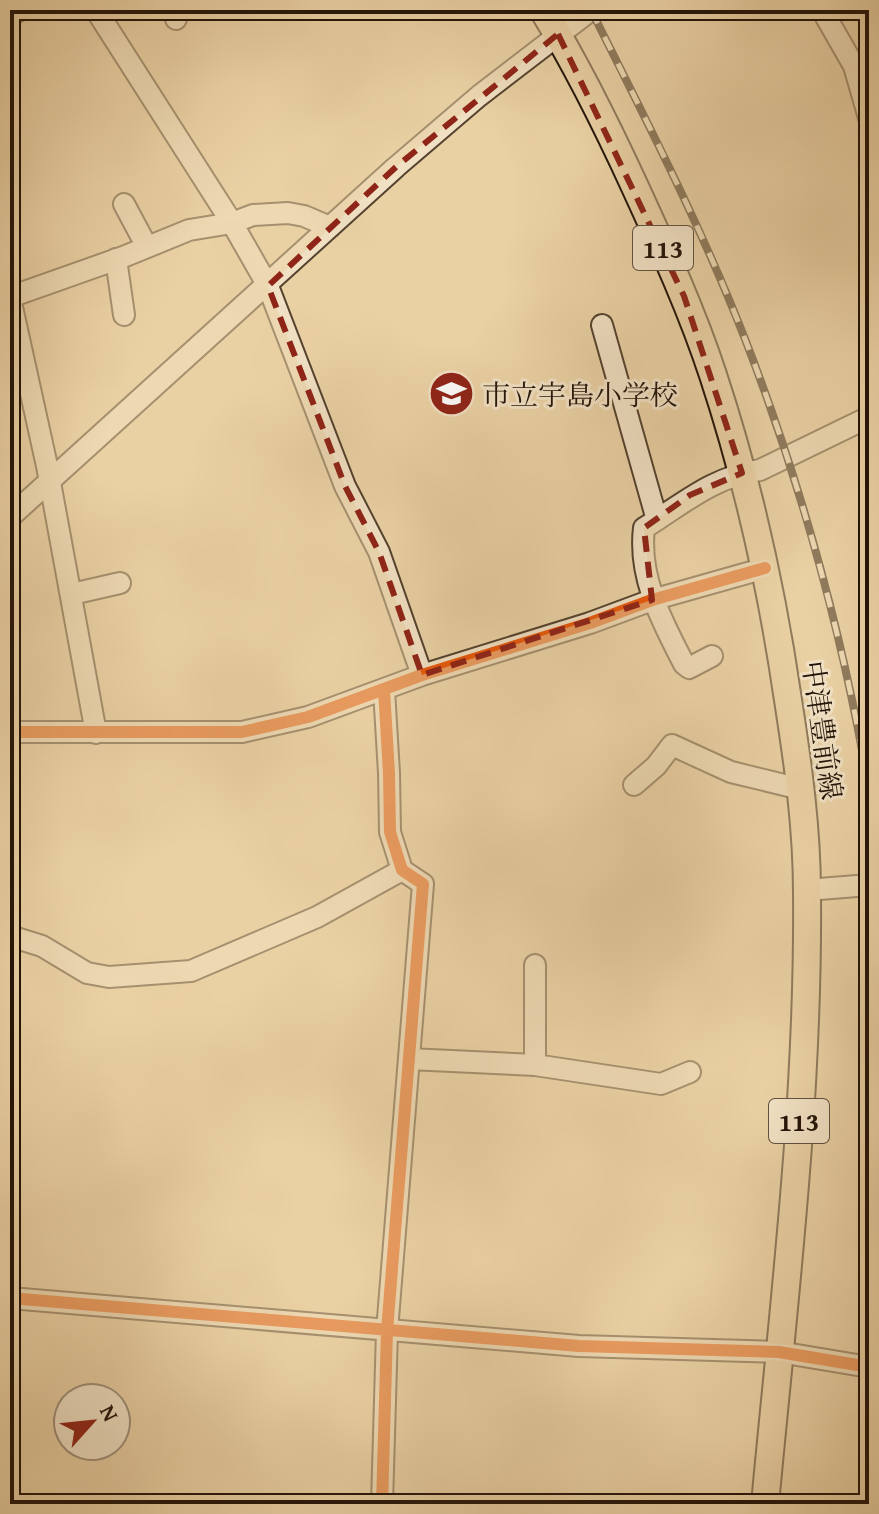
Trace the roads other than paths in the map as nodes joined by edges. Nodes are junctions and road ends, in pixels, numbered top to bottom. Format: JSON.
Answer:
{"nodes":[{"id":1,"x":20,"y":10,"type":"edge"},
{"id":2,"x":96,"y":10,"type":"edge"},
{"id":3,"x":543,"y":10,"type":"edge"},
{"id":4,"x":591,"y":10,"type":"edge"},
{"id":5,"x":822,"y":10,"type":"edge"},
{"id":6,"x":10,"y":16,"type":"edge"},
{"id":7,"x":558,"y":34,"type":"junction"},
{"id":8,"x":869,"y":118,"type":"edge"},
{"id":9,"x":124,"y":204,"type":"dead end"},
{"id":10,"x":232,"y":223,"type":"junction"},
{"id":11,"x":330,"y":227,"type":"junction"},
{"id":12,"x":147,"y":247,"type":"junction"},
{"id":13,"x":116,"y":259,"type":"junction"},
{"id":14,"x":268,"y":286,"type":"junction"},
{"id":15,"x":10,"y":298,"type":"edge"},
{"id":16,"x":124,"y":315,"type":"dead end"},
{"id":17,"x":602,"y":325,"type":"dead end"},
{"id":18,"x":869,"y":417,"type":"edge"},
{"id":19,"x":742,"y":473,"type":"junction"},
{"id":20,"x":49,"y":483,"type":"junction"},
{"id":21,"x":10,"y":517,"type":"edge"},
{"id":22,"x":657,"y":520,"type":"junction"},
{"id":23,"x":765,"y":568,"type":"junction"},
{"id":24,"x":120,"y":583,"type":"dead end"},
{"id":25,"x":72,"y":594,"type":"junction"},
{"id":26,"x":652,"y":600,"type":"junction"},
{"id":27,"x":712,"y":656,"type":"dead end"},
{"id":28,"x":422,"y":675,"type":"junction"},
{"id":29,"x":384,"y":690,"type":"junction"},
{"id":30,"x":10,"y":732,"type":"edge"},
{"id":31,"x":96,"y":733,"type":"junction"},
{"id":32,"x":634,"y":785,"type":"dead end"},
{"id":33,"x":801,"y":789,"type":"junction"},
{"id":34,"x":402,"y":870,"type":"junction"},
{"id":35,"x":869,"y":885,"type":"edge"},
{"id":36,"x":807,"y":890,"type":"junction"},
{"id":37,"x":10,"y":936,"type":"edge"},
{"id":38,"x":535,"y":965,"type":"dead end"},
{"id":39,"x":409,"y":1059,"type":"junction"},
{"id":40,"x":535,"y":1065,"type":"junction"},
{"id":41,"x":690,"y":1072,"type":"dead end"},
{"id":42,"x":10,"y":1298,"type":"edge"},
{"id":43,"x":387,"y":1331,"type":"junction"},
{"id":44,"x":779,"y":1352,"type":"junction"},
{"id":45,"x":869,"y":1367,"type":"edge"},
{"id":46,"x":382,"y":1504,"type":"edge"},
{"id":47,"x":765,"y":1504,"type":"edge"}],
"edges":[{"from":1,"to":6,"type":"street"},
{"from":2,"to":10,"type":"street"},
{"from":3,"to":7,"type":"main road","name":"中津豊前線","number":"113"},
{"from":4,"to":7,"type":"street"},
{"from":5,"to":8,"type":"street"},
{"from":7,"to":11,"type":"street"},
{"from":7,"to":19,"type":"main road","name":"中津豊前線","number":"113"},
{"from":9,"to":12,"type":"street"},
{"from":10,"to":11,"type":"street"},
{"from":10,"to":12,"type":"street"},
{"from":10,"to":14,"type":"street"},
{"from":11,"to":14,"type":"street"},
{"from":12,"to":13,"type":"street"},
{"from":13,"to":15,"type":"street"},
{"from":13,"to":16,"type":"street"},
{"from":14,"to":20,"type":"street"},
{"from":14,"to":28,"type":"street"},
{"from":15,"to":20,"type":"street"},
{"from":17,"to":22,"type":"street"},
{"from":18,"to":19,"type":"street"},
{"from":19,"to":22,"type":"street"},
{"from":19,"to":23,"type":"main road","name":"中津豊前線","number":"113"},
{"from":20,"to":21,"type":"street"},
{"from":20,"to":25,"type":"street"},
{"from":22,"to":26,"type":"street"},
{"from":23,"to":26,"type":"street"},
{"from":23,"to":33,"type":"main road","name":"中津豊前線","number":"113"},
{"from":24,"to":25,"type":"street"},
{"from":25,"to":31,"type":"street"},
{"from":26,"to":27,"type":"street"},
{"from":26,"to":28,"type":"street"},
{"from":28,"to":29,"type":"street"},
{"from":29,"to":31,"type":"street"},
{"from":29,"to":34,"type":"street"},
{"from":30,"to":31,"type":"street"},
{"from":32,"to":33,"type":"street"},
{"from":33,"to":36,"type":"main road","name":"中津豊前線","number":"113"},
{"from":34,"to":37,"type":"street"},
{"from":34,"to":39,"type":"street"},
{"from":35,"to":36,"type":"street"},
{"from":36,"to":44,"type":"main road","name":"中津豊前線","number":"113"},
{"from":38,"to":40,"type":"street"},
{"from":39,"to":40,"type":"street"},
{"from":39,"to":43,"type":"street"},
{"from":40,"to":41,"type":"street"},
{"from":42,"to":43,"type":"street"},
{"from":43,"to":44,"type":"street"},
{"from":43,"to":46,"type":"street"},
{"from":44,"to":45,"type":"street"},
{"from":44,"to":47,"type":"main road","name":"中津豊前線","number":"113"}]}
